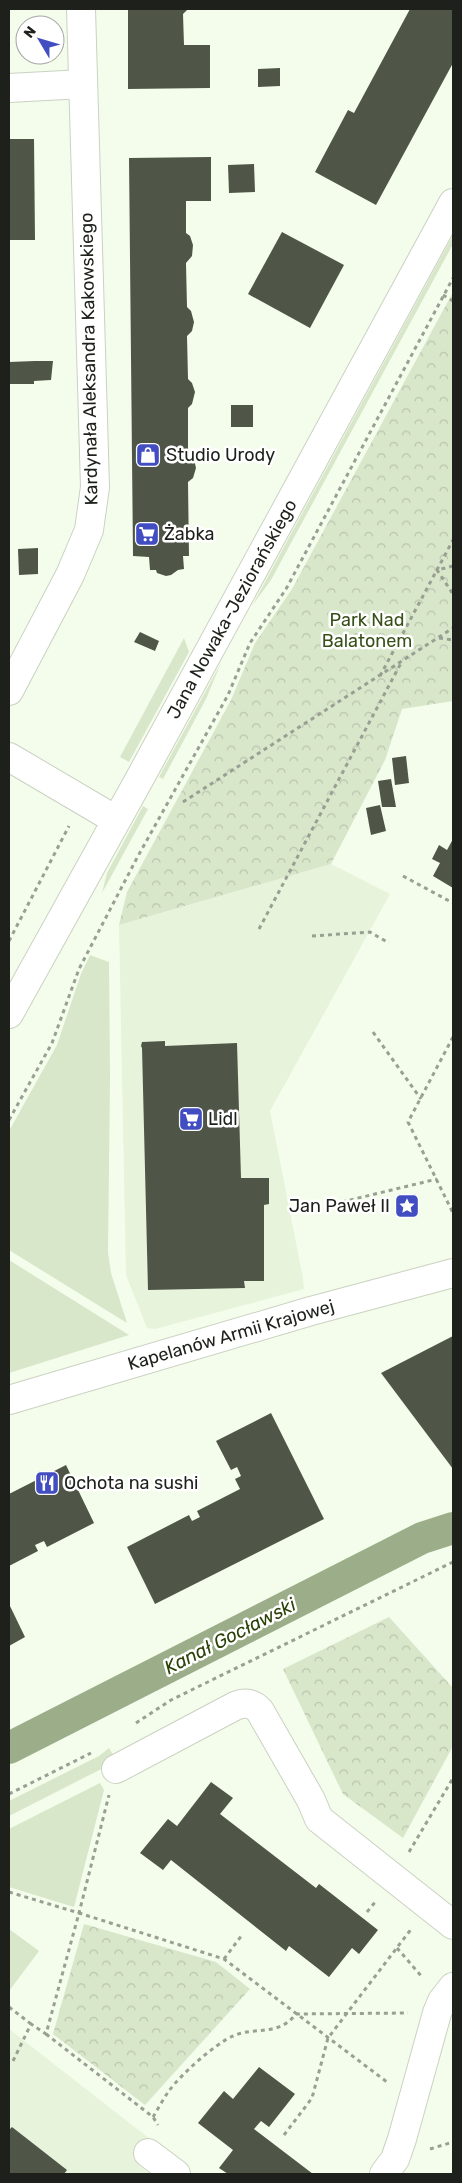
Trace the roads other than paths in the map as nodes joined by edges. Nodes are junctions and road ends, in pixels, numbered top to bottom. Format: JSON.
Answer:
{"nodes":[{"id":1,"x":81,"y":9,"type":"edge"},
{"id":2,"x":83,"y":84,"type":"junction"},
{"id":3,"x":9,"y":88,"type":"edge"},
{"id":4,"x":453,"y":203,"type":"edge"},
{"id":5,"x":9,"y":691,"type":"edge"},
{"id":6,"x":9,"y":757,"type":"edge"},
{"id":7,"x":116,"y":820,"type":"junction"},
{"id":8,"x":9,"y":1014,"type":"edge"},
{"id":9,"x":453,"y":1273,"type":"edge"},
{"id":10,"x":9,"y":1400,"type":"edge"},
{"id":11,"x":116,"y":1769,"type":"road end"},
{"id":12,"x":453,"y":1924,"type":"edge"},
{"id":13,"x":453,"y":1987,"type":"edge"},
{"id":14,"x":148,"y":2153,"type":"dead end"},
{"id":15,"x":386,"y":2172,"type":"edge"},
{"id":16,"x":176,"y":2174,"type":"edge"}],
"edges":[{"from":1,"to":2,"type":"street","name":"Kardynała Aleksandra Kakowskiego"},
{"from":2,"to":3,"type":"street"},
{"from":2,"to":5,"type":"street","name":"Kardynała Aleksandra Kakowskiego"},
{"from":4,"to":7,"type":"street","name":"Jana Nowaka-Jeziorańskiego"},
{"from":6,"to":7,"type":"street"},
{"from":7,"to":8,"type":"street","name":"Jana Nowaka-Jeziorańskiego"},
{"from":9,"to":10,"type":"street","name":"Kapelanów Armii Krajowej"},
{"from":11,"to":12,"type":"street"},
{"from":13,"to":15,"type":"street"},
{"from":14,"to":16,"type":"street"}]}
